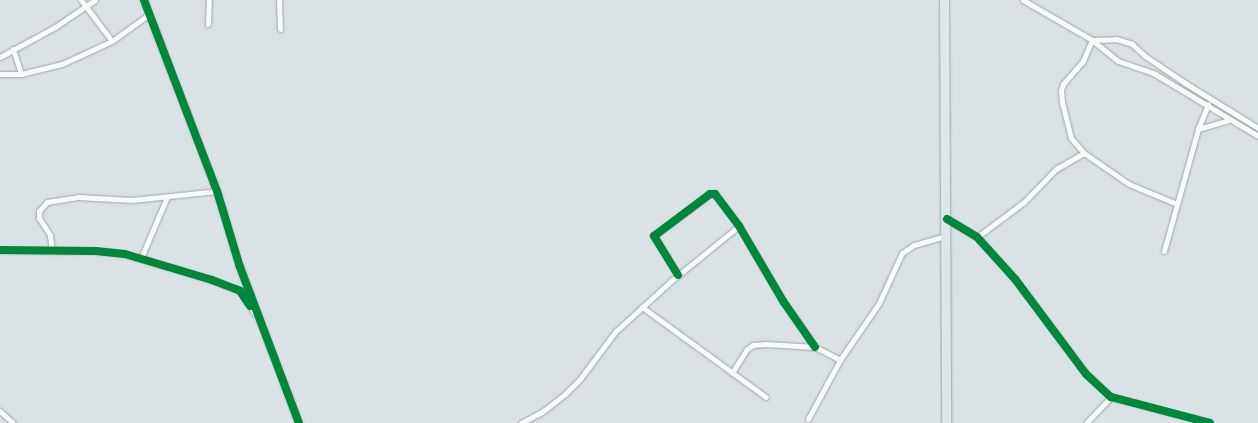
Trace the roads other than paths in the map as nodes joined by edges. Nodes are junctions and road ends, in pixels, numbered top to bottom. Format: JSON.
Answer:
{"nodes":[{"id":1,"x":81,"y":0,"type":"edge"},
{"id":2,"x":95,"y":0,"type":"edge"},
{"id":3,"x":144,"y":0,"type":"edge"},
{"id":4,"x":209,"y":0,"type":"edge"},
{"id":5,"x":279,"y":0,"type":"edge"},
{"id":6,"x":944,"y":0,"type":"edge"},
{"id":7,"x":1023,"y":0,"type":"edge"},
{"id":8,"x":86,"y":7,"type":"junction"},
{"id":9,"x":148,"y":15,"type":"junction"},
{"id":10,"x":208,"y":24,"type":"dead end"},
{"id":11,"x":280,"y":29,"type":"dead end"},
{"id":12,"x":1092,"y":40,"type":"junction"},
{"id":13,"x":112,"y":41,"type":"junction"},
{"id":14,"x":13,"y":49,"type":"junction"},
{"id":15,"x":1145,"y":56,"type":"junction"},
{"id":16,"x":0,"y":57,"type":"edge"},
{"id":17,"x":1139,"y":68,"type":"junction"},
{"id":18,"x":0,"y":74,"type":"edge"},
{"id":19,"x":21,"y":74,"type":"junction"},
{"id":20,"x":1211,"y":100,"type":"junction"},
{"id":21,"x":1207,"y":106,"type":"junction"},
{"id":22,"x":1230,"y":120,"type":"junction"},
{"id":23,"x":1258,"y":128,"type":"edge"},
{"id":24,"x":1198,"y":129,"type":"junction"},
{"id":25,"x":1258,"y":136,"type":"edge"},
{"id":26,"x":1084,"y":153,"type":"junction"},
{"id":27,"x":216,"y":191,"type":"junction"},
{"id":28,"x":167,"y":197,"type":"junction"},
{"id":29,"x":1177,"y":204,"type":"junction"},
{"id":30,"x":947,"y":219,"type":"junction"},
{"id":31,"x":739,"y":226,"type":"junction"},
{"id":32,"x":946,"y":236,"type":"junction"},
{"id":33,"x":977,"y":237,"type":"junction"},
{"id":34,"x":0,"y":250,"type":"edge"},
{"id":35,"x":52,"y":250,"type":"junction"},
{"id":36,"x":1164,"y":252,"type":"dead end"},
{"id":37,"x":141,"y":258,"type":"junction"},
{"id":38,"x":678,"y":275,"type":"junction"},
{"id":39,"x":642,"y":306,"type":"junction"},
{"id":40,"x":261,"y":323,"type":"junction"},
{"id":41,"x":815,"y":347,"type":"junction"},
{"id":42,"x":840,"y":360,"type":"junction"},
{"id":43,"x":732,"y":373,"type":"junction"},
{"id":44,"x":766,"y":397,"type":"dead end"},
{"id":45,"x":1111,"y":397,"type":"junction"},
{"id":46,"x":0,"y":411,"type":"edge"},
{"id":47,"x":1184,"y":416,"type":"junction"},
{"id":48,"x":808,"y":419,"type":"dead end"},
{"id":49,"x":13,"y":423,"type":"edge"},
{"id":50,"x":299,"y":423,"type":"edge"},
{"id":51,"x":521,"y":423,"type":"edge"},
{"id":52,"x":946,"y":423,"type":"edge"},
{"id":53,"x":1086,"y":423,"type":"edge"},
{"id":54,"x":1181,"y":423,"type":"edge"},
{"id":55,"x":1210,"y":423,"type":"edge"}],
"edges":[{"from":1,"to":8,"type":"street"},
{"from":2,"to":8,"type":"street"},
{"from":3,"to":9,"type":"street"},
{"from":4,"to":10,"type":"street"},
{"from":5,"to":11,"type":"street"},
{"from":6,"to":30,"type":"highway"},
{"from":7,"to":12,"type":"street"},
{"from":8,"to":13,"type":"street"},
{"from":8,"to":14,"type":"street"},
{"from":9,"to":13,"type":"street"},
{"from":9,"to":27,"type":"street"},
{"from":12,"to":15,"type":"street"},
{"from":12,"to":17,"type":"street"},
{"from":12,"to":26,"type":"street"},
{"from":13,"to":19,"type":"street"},
{"from":14,"to":16,"type":"street"},
{"from":14,"to":19,"type":"street"},
{"from":15,"to":17,"type":"street"},
{"from":15,"to":20,"type":"street"},
{"from":17,"to":21,"type":"street"},
{"from":18,"to":19,"type":"street"},
{"from":20,"to":21,"type":"street"},
{"from":20,"to":23,"type":"street"},
{"from":21,"to":22,"type":"street"},
{"from":21,"to":24,"type":"street"},
{"from":22,"to":24,"type":"street"},
{"from":22,"to":25,"type":"street"},
{"from":24,"to":29,"type":"street"},
{"from":26,"to":29,"type":"street"},
{"from":26,"to":33,"type":"street"},
{"from":27,"to":28,"type":"street"},
{"from":27,"to":40,"type":"street"},
{"from":28,"to":35,"type":"street"},
{"from":28,"to":37,"type":"street"},
{"from":29,"to":36,"type":"street"},
{"from":30,"to":32,"type":"highway"},
{"from":30,"to":33,"type":"street"},
{"from":31,"to":38,"type":"street"},
{"from":31,"to":38,"type":"street"},
{"from":31,"to":41,"type":"street"},
{"from":32,"to":42,"type":"street"},
{"from":32,"to":52,"type":"highway"},
{"from":33,"to":45,"type":"street"},
{"from":34,"to":35,"type":"street"},
{"from":35,"to":37,"type":"street"},
{"from":37,"to":40,"type":"street"},
{"from":38,"to":39,"type":"street"},
{"from":39,"to":43,"type":"street"},
{"from":39,"to":51,"type":"street"},
{"from":40,"to":50,"type":"street"},
{"from":41,"to":42,"type":"street"},
{"from":41,"to":43,"type":"street"},
{"from":42,"to":48,"type":"street"},
{"from":43,"to":44,"type":"street"},
{"from":45,"to":47,"type":"street"},
{"from":45,"to":53,"type":"street"},
{"from":46,"to":49,"type":"street"},
{"from":47,"to":54,"type":"street"},
{"from":47,"to":55,"type":"street"}]}
